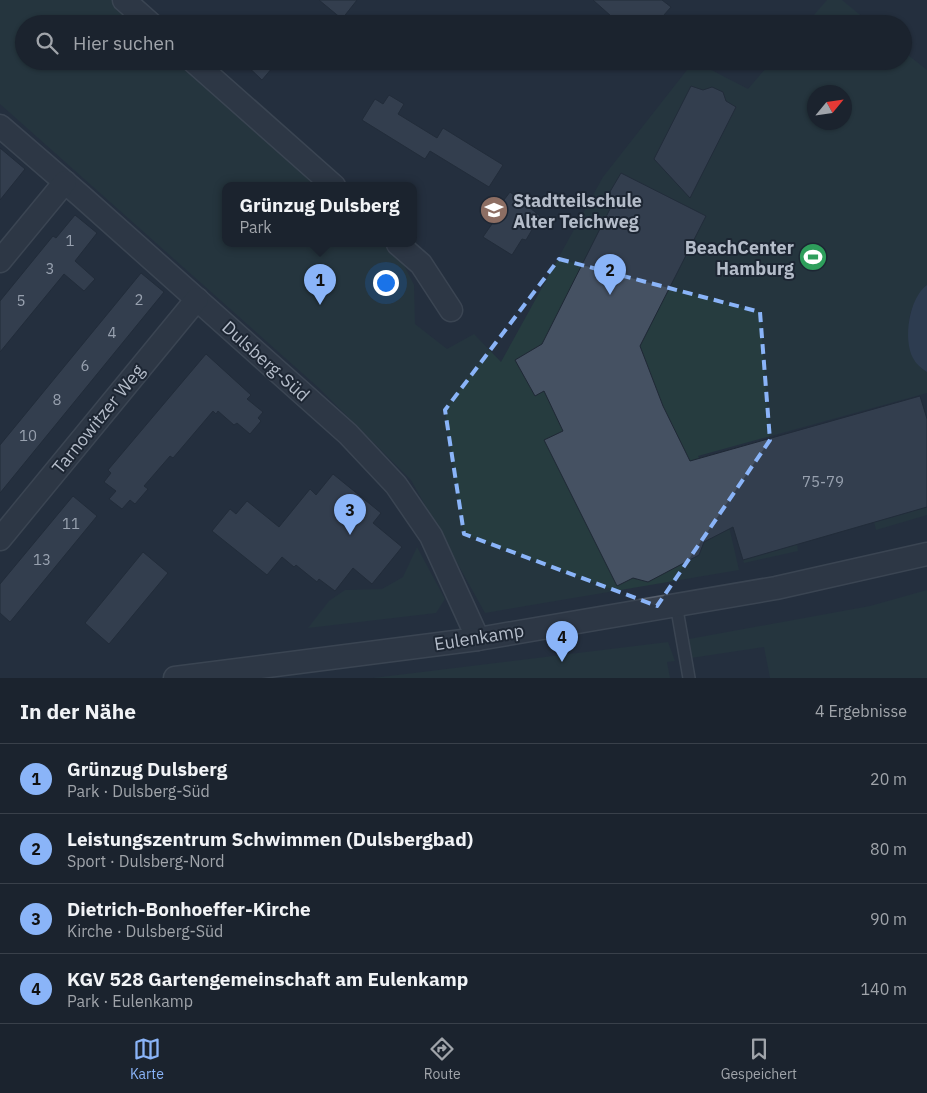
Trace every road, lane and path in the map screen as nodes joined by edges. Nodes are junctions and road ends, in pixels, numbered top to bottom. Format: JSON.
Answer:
{"nodes":[{"id":1,"x":124,"y":0,"type":"edge"},
{"id":2,"x":141,"y":15,"type":"edge"},
{"id":3,"x":203,"y":70,"type":"edge"},
{"id":4,"x":0,"y":126,"type":"edge"},
{"id":5,"x":65,"y":182,"type":"junction"},
{"id":6,"x":329,"y":182,"type":"edge"},
{"id":7,"x":401,"y":247,"type":"edge"},
{"id":8,"x":0,"y":262,"type":"edge"},
{"id":9,"x":197,"y":299,"type":"junction"},
{"id":10,"x":451,"y":310,"type":"dead end"},
{"id":11,"x":0,"y":539,"type":"edge"},
{"id":12,"x":927,"y":554,"type":"edge"},
{"id":13,"x":676,"y":604,"type":"junction"},
{"id":14,"x":478,"y":639,"type":"junction"},
{"id":15,"x":175,"y":678,"type":"edge"},
{"id":16,"x":690,"y":678,"type":"edge"}],
"edges":[{"from":1,"to":2,"type":"street"},
{"from":3,"to":6,"type":"street"},
{"from":4,"to":5,"type":"street","name":"Dulsberg-Süd"},
{"from":5,"to":8,"type":"street"},
{"from":5,"to":9,"type":"street","name":"Dulsberg-Süd"},
{"from":7,"to":10,"type":"street"},
{"from":9,"to":11,"type":"street","name":"Tarnowitzer Weg"},
{"from":9,"to":14,"type":"street","name":"Dulsberg-Süd"},
{"from":12,"to":13,"type":"street","name":"Eulenkamp"},
{"from":13,"to":14,"type":"street","name":"Eulenkamp"},
{"from":13,"to":16,"type":"lane"},
{"from":14,"to":15,"type":"street","name":"Eulenkamp"}]}
